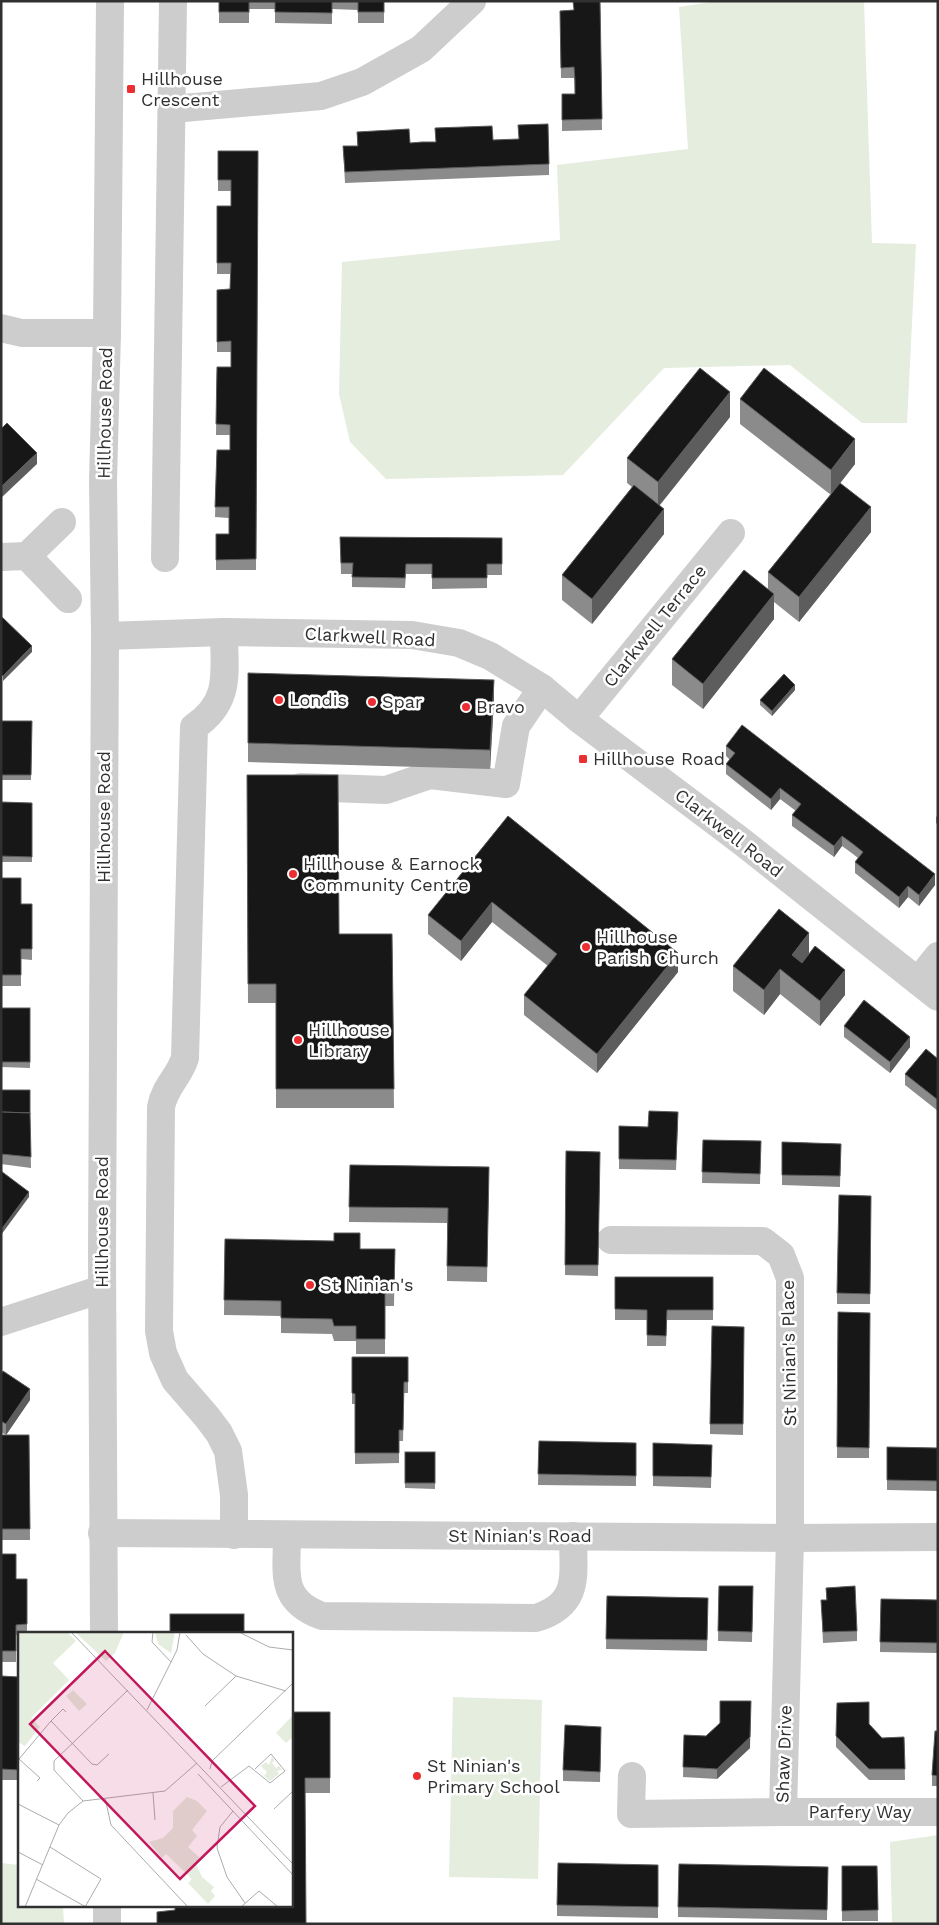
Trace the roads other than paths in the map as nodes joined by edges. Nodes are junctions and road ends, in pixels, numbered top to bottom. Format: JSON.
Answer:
{"nodes":[{"id":1,"x":110,"y":1,"type":"edge"},
{"id":2,"x":173,"y":1,"type":"edge"},
{"id":3,"x":472,"y":1,"type":"edge"},
{"id":4,"x":172,"y":109,"type":"junction"},
{"id":5,"x":1,"y":328,"type":"edge"},
{"id":6,"x":107,"y":333,"type":"junction"},
{"id":7,"x":62,"y":522,"type":"dead end"},
{"id":8,"x":731,"y":533,"type":"dead end"},
{"id":9,"x":14,"y":557,"type":"edge"},
{"id":10,"x":166,"y":558,"type":"dead end"},
{"id":11,"x":68,"y":599,"type":"dead end"},
{"id":12,"x":224,"y":632,"type":"junction"},
{"id":13,"x":105,"y":636,"type":"junction"},
{"id":14,"x":542,"y":688,"type":"junction"},
{"id":15,"x":579,"y":719,"type":"junction"},
{"id":16,"x":289,"y":786,"type":"edge"},
{"id":17,"x":938,"y":956,"type":"edge"},
{"id":18,"x":928,"y":989,"type":"edge"},
{"id":19,"x":611,"y":1240,"type":"dead end"},
{"id":20,"x":102,"y":1289,"type":"junction"},
{"id":21,"x":1,"y":1322,"type":"edge"},
{"id":22,"x":102,"y":1533,"type":"junction"},
{"id":23,"x":234,"y":1535,"type":"junction"},
{"id":24,"x":287,"y":1535,"type":"junction"},
{"id":25,"x":573,"y":1536,"type":"junction"},
{"id":26,"x":938,"y":1537,"type":"edge"},
{"id":27,"x":790,"y":1538,"type":"junction"},
{"id":28,"x":104,"y":1632,"type":"edge"},
{"id":29,"x":632,"y":1776,"type":"dead end"},
{"id":30,"x":783,"y":1812,"type":"junction"},
{"id":31,"x":938,"y":1812,"type":"edge"},
{"id":32,"x":107,"y":1908,"type":"edge"},
{"id":33,"x":107,"y":1924,"type":"edge"}],
"edges":[{"from":1,"to":6,"type":"street","name":"Hillhouse Road"},
{"from":2,"to":4,"type":"street"},
{"from":3,"to":4,"type":"street"},
{"from":4,"to":10,"type":"street"},
{"from":5,"to":6,"type":"street"},
{"from":6,"to":13,"type":"street","name":"Hillhouse Road"},
{"from":7,"to":9,"type":"street"},
{"from":8,"to":15,"type":"street","name":"Clarkwell Terrace"},
{"from":9,"to":11,"type":"street"},
{"from":12,"to":13,"type":"street","name":"Clarkwell Road"},
{"from":12,"to":14,"type":"street","name":"Clarkwell Road"},
{"from":12,"to":23,"type":"street"},
{"from":13,"to":20,"type":"street","name":"Hillhouse Road"},
{"from":14,"to":15,"type":"street","name":"Clarkwell Road"},
{"from":14,"to":16,"type":"street"},
{"from":15,"to":18,"type":"street","name":"Clarkwell Road"},
{"from":17,"to":18,"type":"street"},
{"from":19,"to":27,"type":"street","name":"St Ninian's Place"},
{"from":20,"to":21,"type":"street"},
{"from":20,"to":22,"type":"street","name":"Hillhouse Road"},
{"from":22,"to":23,"type":"street","name":"St Ninian's Road"},
{"from":22,"to":28,"type":"street","name":"Hillhouse Road"},
{"from":23,"to":24,"type":"street","name":"St Ninian's Road"},
{"from":24,"to":25,"type":"street","name":"St Ninian's Road"},
{"from":24,"to":25,"type":"street"},
{"from":25,"to":27,"type":"street","name":"St Ninian's Road"},
{"from":26,"to":27,"type":"street","name":"St Ninian's Road"},
{"from":27,"to":30,"type":"street","name":"Shaw Drive"},
{"from":29,"to":30,"type":"street","name":"Shaw Drive"},
{"from":30,"to":31,"type":"street","name":"Parfery Way"},
{"from":32,"to":33,"type":"street"}]}
